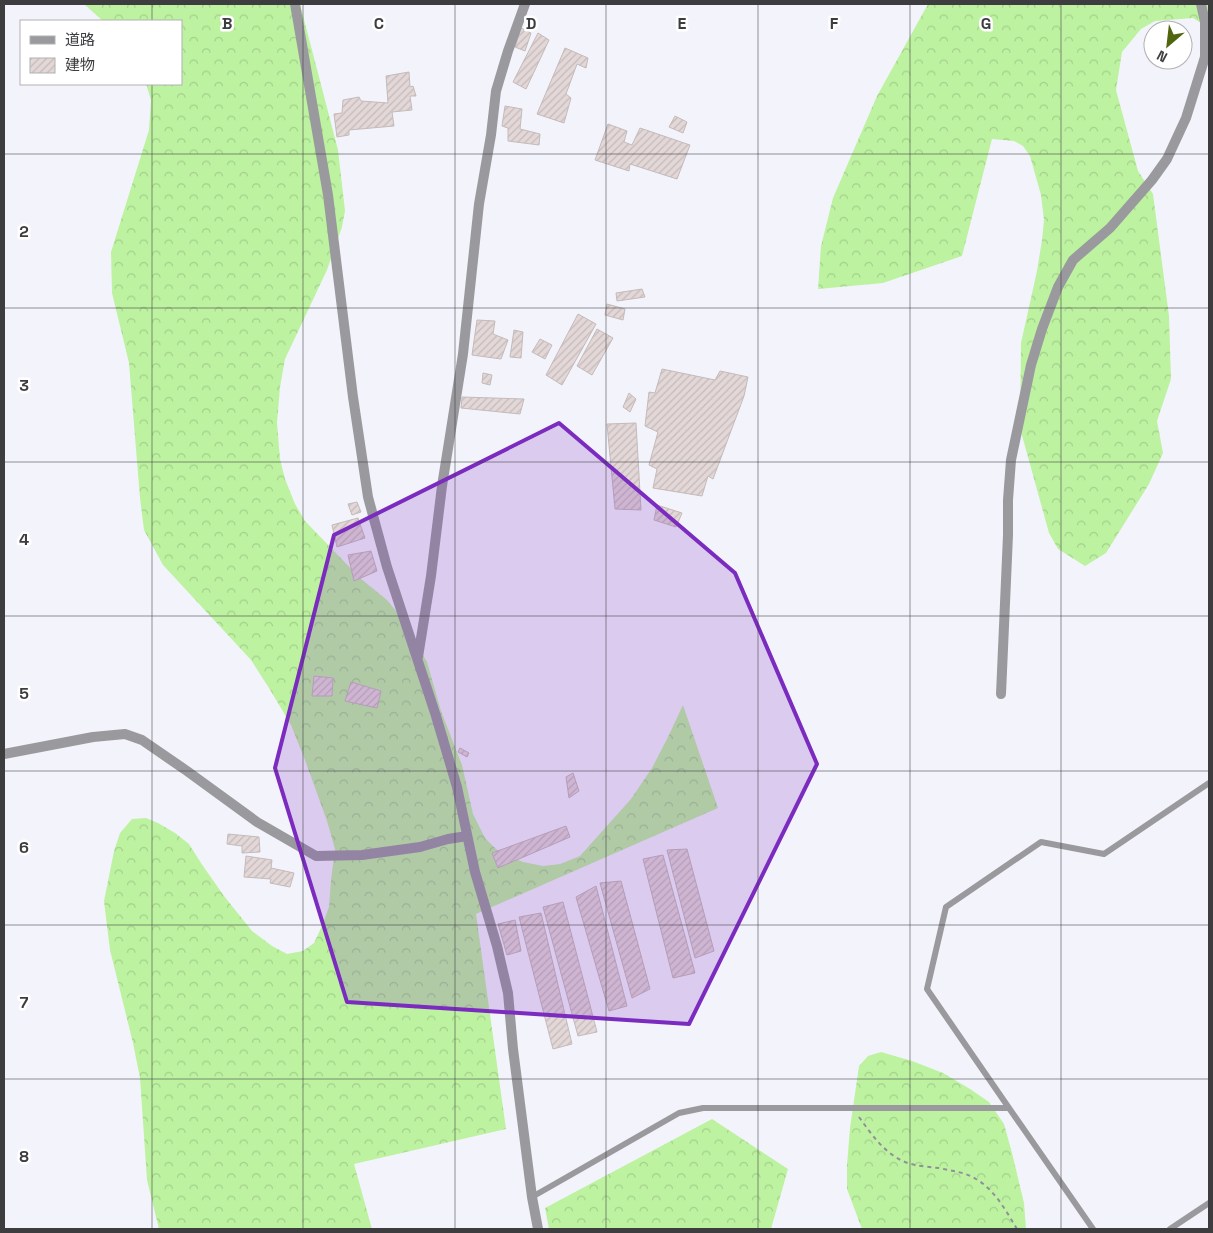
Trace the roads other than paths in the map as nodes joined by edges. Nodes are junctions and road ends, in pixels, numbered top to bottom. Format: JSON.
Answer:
{"nodes":[{"id":1,"x":295,"y":4,"type":"edge"},
{"id":2,"x":525,"y":4,"type":"edge"},
{"id":3,"x":1201,"y":4,"type":"edge"},
{"id":4,"x":418,"y":658,"type":"junction"},
{"id":5,"x":1001,"y":694,"type":"dead end"},
{"id":6,"x":4,"y":754,"type":"edge"},
{"id":7,"x":1209,"y":783,"type":"edge"},
{"id":8,"x":466,"y":836,"type":"junction"},
{"id":9,"x":1009,"y":1108,"type":"junction"},
{"id":10,"x":532,"y":1197,"type":"junction"},
{"id":11,"x":1209,"y":1203,"type":"edge"},
{"id":12,"x":538,"y":1229,"type":"edge"},
{"id":13,"x":1093,"y":1229,"type":"edge"},
{"id":14,"x":1170,"y":1229,"type":"edge"}],
"edges":[{"from":1,"to":4,"type":"street"},
{"from":2,"to":4,"type":"street"},
{"from":3,"to":5,"type":"street"},
{"from":4,"to":8,"type":"street"},
{"from":6,"to":8,"type":"street"},
{"from":7,"to":9,"type":"lane"},
{"from":8,"to":10,"type":"street"},
{"from":9,"to":10,"type":"lane"},
{"from":9,"to":13,"type":"lane"},
{"from":10,"to":12,"type":"street"},
{"from":11,"to":14,"type":"lane"}]}
